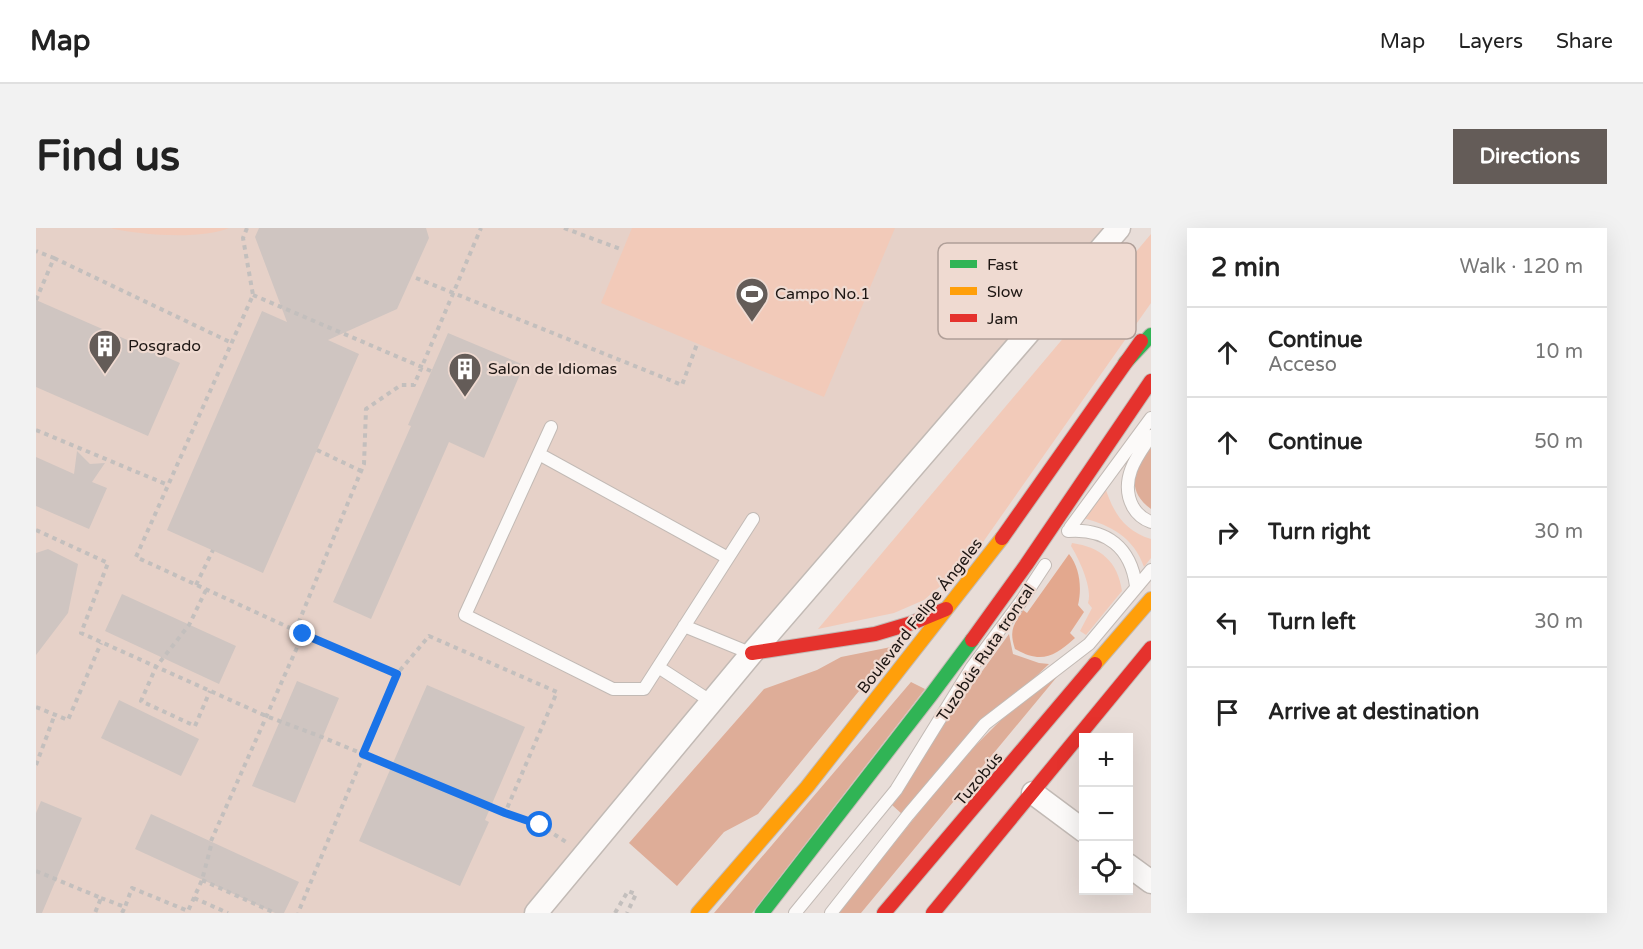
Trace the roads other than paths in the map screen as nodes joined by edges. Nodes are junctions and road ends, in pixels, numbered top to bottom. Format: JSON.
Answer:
{"nodes":[{"id":1,"x":1119,"y":228,"type":"edge"},
{"id":2,"x":1106,"y":243,"type":"edge"},
{"id":3,"x":1151,"y":327,"type":"edge"},
{"id":4,"x":1151,"y":335,"type":"edge"},
{"id":5,"x":1023,"y":339,"type":"edge"},
{"id":6,"x":1125,"y":363,"type":"junction"},
{"id":7,"x":1151,"y":381,"type":"edge"},
{"id":8,"x":1151,"y":418,"type":"edge"},
{"id":9,"x":551,"y":427,"type":"dead end"},
{"id":10,"x":1151,"y":436,"type":"edge"},
{"id":11,"x":539,"y":454,"type":"junction"},
{"id":12,"x":753,"y":519,"type":"dead end"},
{"id":13,"x":1151,"y":522,"type":"edge"},
{"id":14,"x":1061,"y":541,"type":"junction"},
{"id":15,"x":728,"y":558,"type":"junction"},
{"id":16,"x":1151,"y":570,"type":"edge"},
{"id":17,"x":1136,"y":586,"type":"junction"},
{"id":18,"x":1151,"y":599,"type":"edge"},
{"id":19,"x":946,"y":609,"type":"junction"},
{"id":20,"x":684,"y":626,"type":"junction"},
{"id":21,"x":1089,"y":644,"type":"junction"},
{"id":22,"x":1151,"y":648,"type":"edge"},
{"id":23,"x":1126,"y":650,"type":"dead end"},
{"id":24,"x":752,"y":653,"type":"junction"},
{"id":25,"x":658,"y":667,"type":"junction"},
{"id":26,"x":1060,"y":682,"type":"dead end"},
{"id":27,"x":712,"y":702,"type":"junction"},
{"id":28,"x":1038,"y":730,"type":"junction"},
{"id":29,"x":1033,"y":793,"type":"junction"},
{"id":30,"x":1079,"y":828,"type":"edge"},
{"id":31,"x":1133,"y":869,"type":"edge"},
{"id":32,"x":1151,"y":882,"type":"edge"},
{"id":33,"x":884,"y":893,"type":"dead end"},
{"id":34,"x":878,"y":910,"type":"edge"},
{"id":35,"x":536,"y":913,"type":"edge"},
{"id":36,"x":698,"y":913,"type":"edge"},
{"id":37,"x":762,"y":913,"type":"edge"},
{"id":38,"x":795,"y":913,"type":"edge"},
{"id":39,"x":831,"y":913,"type":"edge"},
{"id":40,"x":933,"y":913,"type":"edge"}],
"edges":[{"from":1,"to":2,"type":"street"},
{"from":3,"to":6,"type":"main road","name":"Boulevard Felipe Ángeles"},
{"from":4,"to":6,"type":"main road"},
{"from":5,"to":24,"type":"street"},
{"from":6,"to":19,"type":"main road","name":"Boulevard Felipe Ángeles"},
{"from":7,"to":37,"type":"main road"},
{"from":8,"to":14,"type":"lane","name":"Tuzobús Ruta troncal"},
{"from":9,"to":11,"type":"lane"},
{"from":10,"to":13,"type":"lane"},
{"from":11,"to":15,"type":"lane"},
{"from":11,"to":25,"type":"lane"},
{"from":12,"to":15,"type":"lane"},
{"from":14,"to":17,"type":"lane"},
{"from":14,"to":38,"type":"lane","name":"Tuzobús Ruta troncal"},
{"from":15,"to":20,"type":"lane"},
{"from":16,"to":17,"type":"lane"},
{"from":17,"to":21,"type":"lane"},
{"from":18,"to":28,"type":"main road"},
{"from":19,"to":24,"type":"main road"},
{"from":19,"to":36,"type":"main road","name":"Boulevard Felipe Ángeles"},
{"from":20,"to":24,"type":"lane"},
{"from":20,"to":25,"type":"lane"},
{"from":21,"to":26,"type":"lane"},
{"from":21,"to":39,"type":"lane"},
{"from":22,"to":29,"type":"main road"},
{"from":23,"to":28,"type":"main road"},
{"from":24,"to":27,"type":"street"},
{"from":25,"to":27,"type":"lane"},
{"from":27,"to":35,"type":"street"},
{"from":28,"to":34,"type":"main road"},
{"from":29,"to":30,"type":"street"},
{"from":29,"to":40,"type":"main road"},
{"from":31,"to":32,"type":"street"},
{"from":33,"to":34,"type":"lane"}]}
